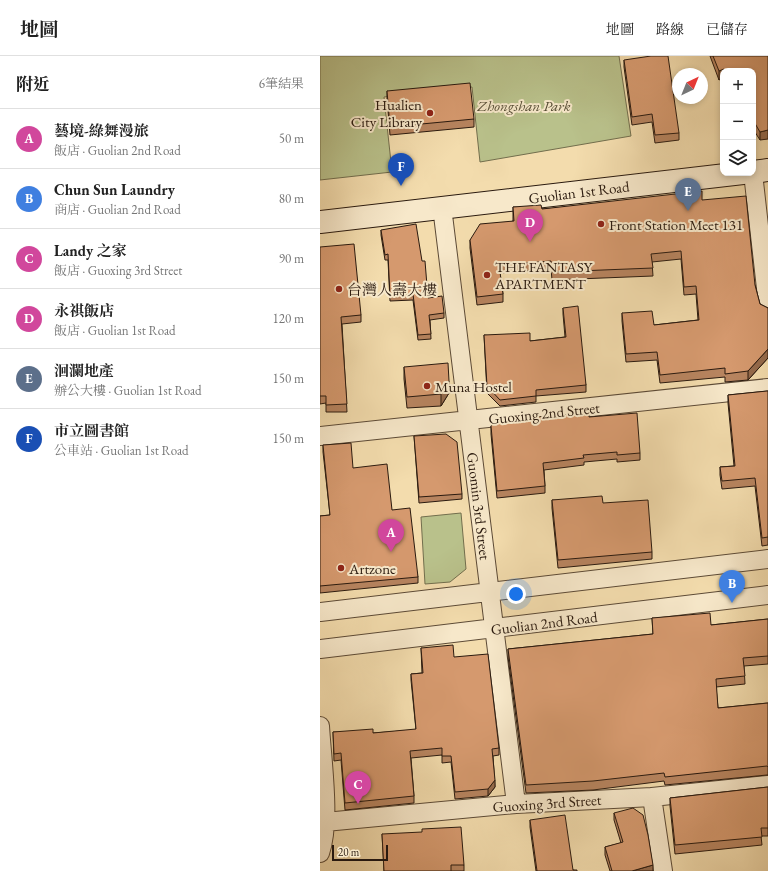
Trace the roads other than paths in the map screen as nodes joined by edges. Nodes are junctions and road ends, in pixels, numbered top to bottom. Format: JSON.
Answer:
{"nodes":[{"id":1,"x":768,"y":170,"type":"edge"},
{"id":2,"x":756,"y":172,"type":"edge"},
{"id":3,"x":720,"y":176,"type":"edge"},
{"id":4,"x":753,"y":176,"type":"edge"},
{"id":5,"x":442,"y":207,"type":"junction"},
{"id":6,"x":320,"y":222,"type":"edge"},
{"id":7,"x":768,"y":306,"type":"edge"},
{"id":8,"x":768,"y":388,"type":"edge"},
{"id":9,"x":468,"y":421,"type":"junction"},
{"id":10,"x":320,"y":436,"type":"edge"},
{"id":11,"x":768,"y":559,"type":"edge"},
{"id":12,"x":490,"y":593,"type":"junction"},
{"id":13,"x":768,"y":595,"type":"edge"},
{"id":14,"x":320,"y":612,"type":"edge"},
{"id":15,"x":494,"y":629,"type":"junction"},
{"id":16,"x":320,"y":649,"type":"edge"},
{"id":17,"x":320,"y":726,"type":"edge"},
{"id":18,"x":768,"y":785,"type":"edge"},
{"id":19,"x":652,"y":796,"type":"junction"},
{"id":20,"x":516,"y":804,"type":"junction"},
{"id":21,"x":325,"y":822,"type":"junction"},
{"id":22,"x":320,"y":853,"type":"edge"},
{"id":23,"x":663,"y":871,"type":"edge"}],
"edges":[{"from":1,"to":2,"type":"street"},
{"from":3,"to":5,"type":"street","name":"Guolian 1st Road"},
{"from":4,"to":7,"type":"street"},
{"from":5,"to":6,"type":"street","name":"Guolian 1st Road"},
{"from":5,"to":9,"type":"street","name":"Guomin 3rd Street"},
{"from":8,"to":9,"type":"street","name":"Guoxing 2nd Street"},
{"from":9,"to":10,"type":"street","name":"Guoxing 2nd Street"},
{"from":9,"to":12,"type":"street","name":"Guomin 3rd Street"},
{"from":11,"to":12,"type":"street"},
{"from":12,"to":14,"type":"street"},
{"from":12,"to":15,"type":"street","name":"Guomin 3rd Street"},
{"from":13,"to":15,"type":"street","name":"Guolian 2nd Road"},
{"from":15,"to":16,"type":"street","name":"Guolian 2nd Road"},
{"from":15,"to":20,"type":"street","name":"Guomin 3rd Street"},
{"from":17,"to":21,"type":"street"},
{"from":18,"to":19,"type":"street","name":"Guoxing 3rd Street"},
{"from":19,"to":20,"type":"street","name":"Guoxing 3rd Street"},
{"from":19,"to":23,"type":"street"},
{"from":20,"to":21,"type":"street","name":"Guoxing 3rd Street"},
{"from":21,"to":22,"type":"street"}]}
